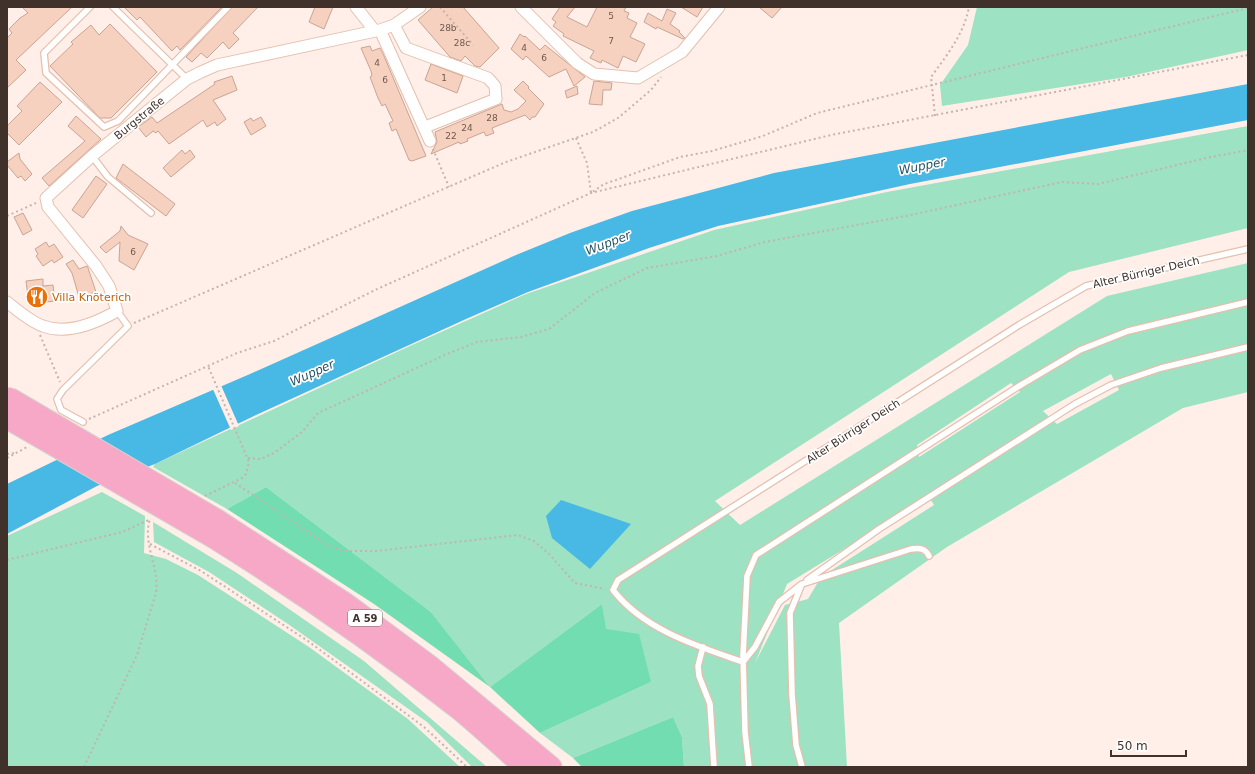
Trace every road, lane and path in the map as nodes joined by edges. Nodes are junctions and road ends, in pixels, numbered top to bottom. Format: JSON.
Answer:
{"nodes":[{"id":1,"x":90,"y":7,"type":"edge"},
{"id":2,"x":112,"y":7,"type":"edge"},
{"id":3,"x":228,"y":7,"type":"edge"},
{"id":4,"x":356,"y":7,"type":"edge"},
{"id":5,"x":420,"y":7,"type":"edge"},
{"id":6,"x":440,"y":7,"type":"edge"},
{"id":7,"x":521,"y":7,"type":"edge"},
{"id":8,"x":719,"y":7,"type":"edge"},
{"id":9,"x":969,"y":7,"type":"edge"},
{"id":10,"x":1248,"y":8,"type":"edge"},
{"id":11,"x":394,"y":25,"type":"junction"},
{"id":12,"x":378,"y":30,"type":"junction"},
{"id":13,"x":473,"y":45,"type":"dead end"},
{"id":14,"x":1248,"y":55,"type":"edge"},
{"id":15,"x":173,"y":65,"type":"junction"},
{"id":16,"x":664,"y":74,"type":"dead end"},
{"id":17,"x":188,"y":79,"type":"junction"},
{"id":18,"x":931,"y":85,"type":"junction"},
{"id":19,"x":935,"y":116,"type":"junction"},
{"id":20,"x":425,"y":127,"type":"junction"},
{"id":21,"x":576,"y":138,"type":"junction"},
{"id":22,"x":430,"y":141,"type":"joint"},
{"id":23,"x":1248,"y":150,"type":"edge"},
{"id":24,"x":92,"y":156,"type":"junction"},
{"id":25,"x":449,"y":187,"type":"junction"},
{"id":26,"x":591,"y":193,"type":"junction"},
{"id":27,"x":46,"y":198,"type":"junction"},
{"id":28,"x":151,"y":212,"type":"dead end"},
{"id":29,"x":7,"y":216,"type":"edge"},
{"id":30,"x":1248,"y":250,"type":"edge"},
{"id":31,"x":7,"y":302,"type":"edge"},
{"id":32,"x":1248,"y":302,"type":"edge"},
{"id":33,"x":117,"y":311,"type":"junction"},
{"id":34,"x":128,"y":326,"type":"junction"},
{"id":35,"x":42,"y":341,"type":"dead end"},
{"id":36,"x":1248,"y":347,"type":"edge"},
{"id":37,"x":208,"y":366,"type":"junction"},
{"id":38,"x":60,"y":384,"type":"dead end"},
{"id":39,"x":8,"y":404,"type":"edge"},
{"id":40,"x":83,"y":422,"type":"joint"},
{"id":41,"x":7,"y":454,"type":"edge"},
{"id":42,"x":7,"y":458,"type":"edge"},
{"id":43,"x":248,"y":458,"type":"junction"},
{"id":44,"x":235,"y":483,"type":"junction"},
{"id":45,"x":200,"y":498,"type":"dead end"},
{"id":46,"x":157,"y":516,"type":"dead end"},
{"id":47,"x":150,"y":519,"type":"junction"},
{"id":48,"x":215,"y":529,"type":"junction"},
{"id":49,"x":150,"y":544,"type":"junction"},
{"id":50,"x":929,"y":556,"type":"dead end"},
{"id":51,"x":7,"y":560,"type":"edge"},
{"id":52,"x":802,"y":584,"type":"junction"},
{"id":53,"x":613,"y":590,"type":"junction"},
{"id":54,"x":703,"y":647,"type":"junction"},
{"id":55,"x":743,"y":662,"type":"junction"},
{"id":56,"x":84,"y":767,"type":"edge"},
{"id":57,"x":467,"y":767,"type":"edge"},
{"id":58,"x":525,"y":767,"type":"edge"},
{"id":59,"x":551,"y":767,"type":"edge"},
{"id":60,"x":714,"y":767,"type":"edge"},
{"id":61,"x":749,"y":767,"type":"edge"},
{"id":62,"x":802,"y":767,"type":"edge"}],
"edges":[{"from":1,"to":15,"type":"lane"},
{"from":2,"to":15,"type":"lane"},
{"from":3,"to":15,"type":"lane"},
{"from":4,"to":12,"type":"street"},
{"from":5,"to":11,"type":"street","name":"Burgstraße"},
{"from":6,"to":13,"type":"path"},
{"from":7,"to":8,"type":"street"},
{"from":9,"to":18,"type":"path"},
{"from":10,"to":18,"type":"path"},
{"from":11,"to":12,"type":"street","name":"Burgstraße"},
{"from":11,"to":20,"type":"street"},
{"from":12,"to":17,"type":"street","name":"Burgstraße"},
{"from":12,"to":20,"type":"street"},
{"from":14,"to":19,"type":"path"},
{"from":15,"to":17,"type":"lane"},
{"from":16,"to":21,"type":"path"},
{"from":17,"to":24,"type":"street","name":"Burgstraße"},
{"from":18,"to":19,"type":"path"},
{"from":18,"to":26,"type":"path"},
{"from":19,"to":26,"type":"path"},
{"from":20,"to":22,"type":"street"},
{"from":21,"to":25,"type":"path"},
{"from":21,"to":26,"type":"path"},
{"from":22,"to":25,"type":"path"},
{"from":23,"to":43,"type":"path"},
{"from":24,"to":27,"type":"street","name":"Burgstraße"},
{"from":24,"to":28,"type":"lane"},
{"from":25,"to":34,"type":"path"},
{"from":26,"to":37,"type":"path"},
{"from":27,"to":29,"type":"path"},
{"from":27,"to":33,"type":"street"},
{"from":30,"to":53,"type":"lane","name":"Alter Bürriger Deich"},
{"from":31,"to":33,"type":"street"},
{"from":32,"to":55,"type":"lane"},
{"from":33,"to":34,"type":"lane"},
{"from":34,"to":40,"type":"lane"},
{"from":35,"to":38,"type":"path"},
{"from":36,"to":52,"type":"lane"},
{"from":37,"to":40,"type":"path"},
{"from":37,"to":43,"type":"path"},
{"from":39,"to":48,"type":"highway","number":"A 59","bridge":true},
{"from":41,"to":42,"type":"path"},
{"from":43,"to":44,"type":"path"},
{"from":44,"to":45,"type":"path"},
{"from":44,"to":53,"type":"path"},
{"from":46,"to":47,"type":"path"},
{"from":47,"to":49,"type":"path"},
{"from":47,"to":51,"type":"path"},
{"from":48,"to":58,"type":"highway","number":"A 59"},
{"from":48,"to":59,"type":"highway","number":"A 59"},
{"from":49,"to":56,"type":"path"},
{"from":49,"to":57,"type":"path"},
{"from":50,"to":52,"type":"lane"},
{"from":52,"to":55,"type":"lane"},
{"from":52,"to":62,"type":"lane"},
{"from":53,"to":54,"type":"lane"},
{"from":54,"to":55,"type":"lane"},
{"from":54,"to":60,"type":"lane"},
{"from":55,"to":61,"type":"lane"}]}
